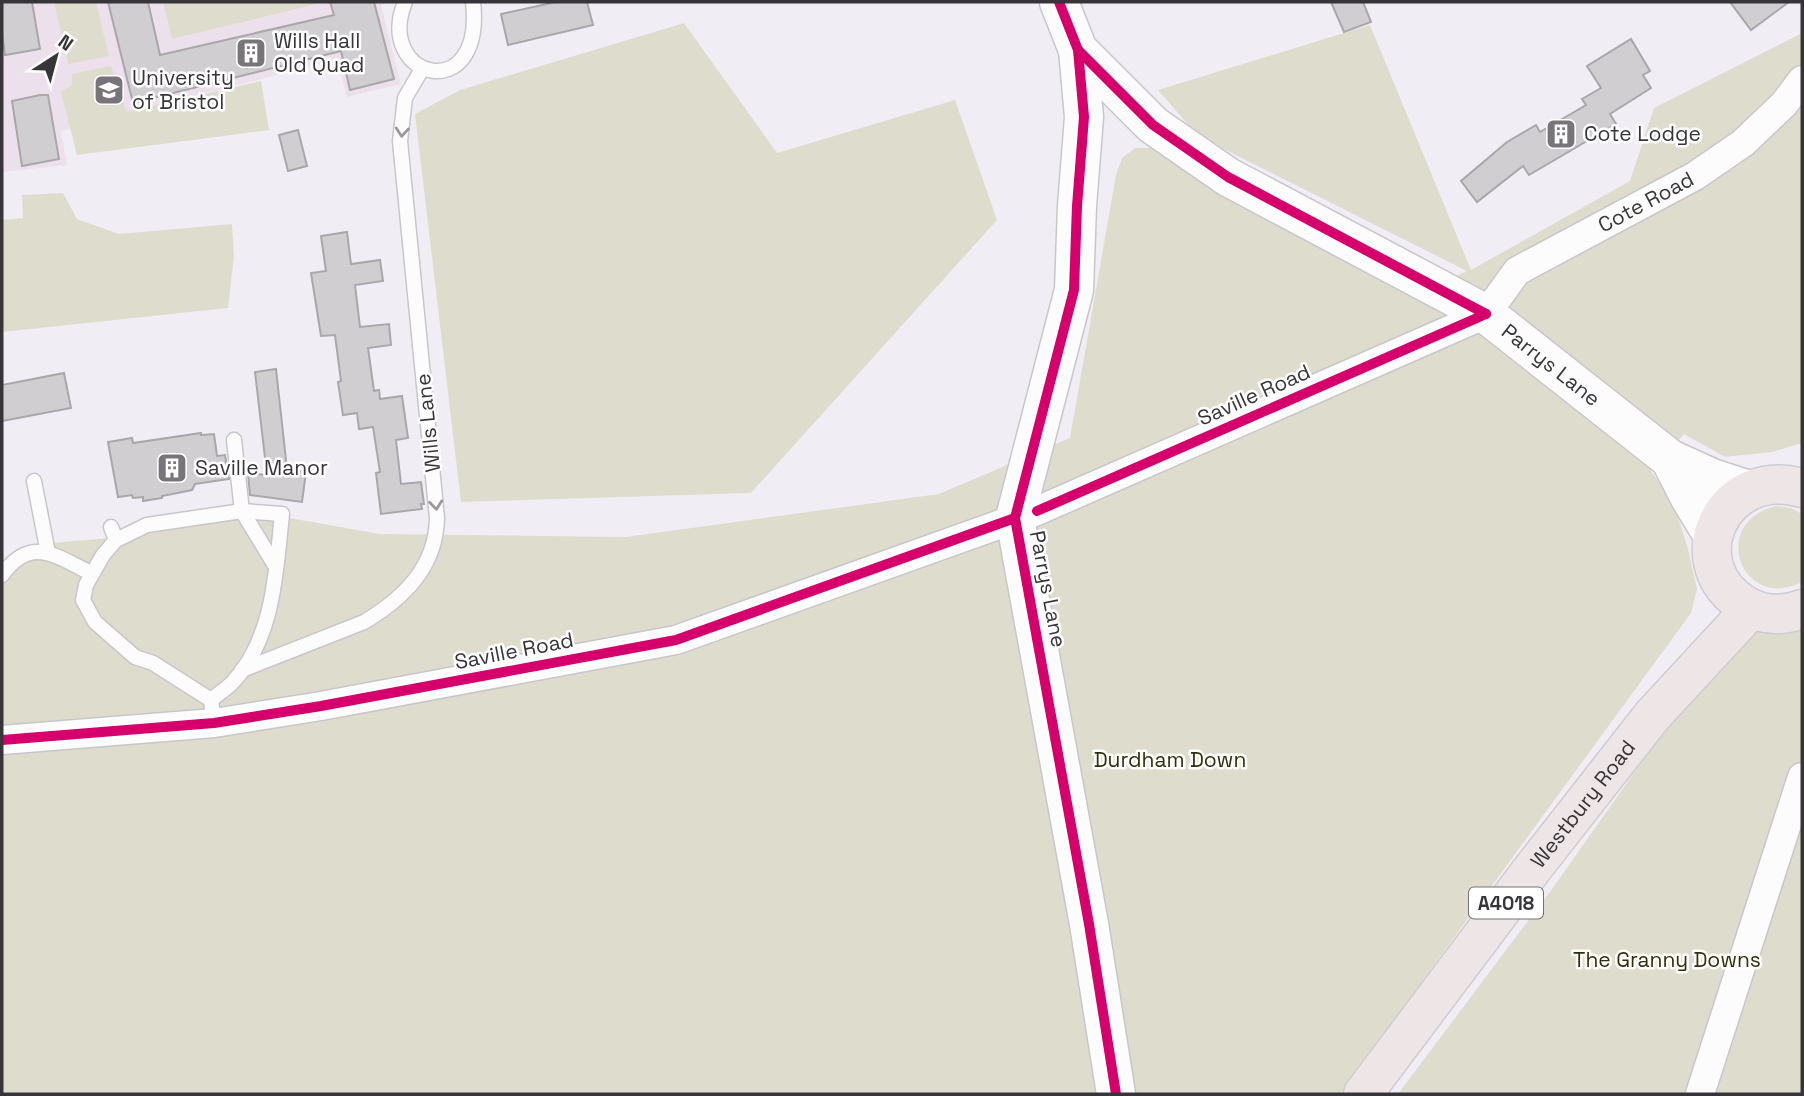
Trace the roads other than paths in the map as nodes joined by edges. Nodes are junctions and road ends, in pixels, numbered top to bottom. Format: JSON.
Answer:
{"nodes":[{"id":1,"x":405,"y":2,"type":"edge"},
{"id":2,"x":473,"y":2,"type":"edge"},
{"id":3,"x":1059,"y":2,"type":"edge"},
{"id":4,"x":1078,"y":50,"type":"junction"},
{"id":5,"x":422,"y":69,"type":"junction"},
{"id":6,"x":1802,"y":80,"type":"edge"},
{"id":7,"x":1486,"y":314,"type":"junction"},
{"id":8,"x":234,"y":440,"type":"dead end"},
{"id":9,"x":1670,"y":459,"type":"junction"},
{"id":10,"x":34,"y":481,"type":"dead end"},
{"id":11,"x":1802,"y":488,"type":"edge"},
{"id":12,"x":1749,"y":490,"type":"junction"},
{"id":13,"x":242,"y":511,"type":"junction"},
{"id":14,"x":1025,"y":526,"type":"junction"},
{"id":15,"x":1713,"y":536,"type":"junction"},
{"id":16,"x":47,"y":553,"type":"junction"},
{"id":17,"x":276,"y":567,"type":"junction"},
{"id":18,"x":91,"y":573,"type":"junction"},
{"id":19,"x":2,"y":575,"type":"edge"},
{"id":20,"x":1739,"y":600,"type":"junction"},
{"id":21,"x":1802,"y":609,"type":"edge"},
{"id":22,"x":242,"y":670,"type":"junction"},
{"id":23,"x":213,"y":712,"type":"junction"},
{"id":24,"x":2,"y":740,"type":"edge"},
{"id":25,"x":1802,"y":777,"type":"edge"},
{"id":26,"x":1116,"y":1094,"type":"edge"},
{"id":27,"x":1363,"y":1094,"type":"edge"},
{"id":28,"x":1700,"y":1094,"type":"edge"}],
"edges":[{"from":1,"to":5,"type":"lane"},
{"from":2,"to":5,"type":"lane"},
{"from":3,"to":4,"type":"main road","name":"Parrys Lane"},
{"from":4,"to":7,"type":"main road","name":"Parrys Lane"},
{"from":4,"to":14,"type":"main road","name":"Parrys Lane"},
{"from":5,"to":22,"type":"lane","name":"Wills Lane","one_way":true},
{"from":6,"to":7,"type":"street","name":"Cote Road"},
{"from":7,"to":9,"type":"main road","name":"Parrys Lane"},
{"from":7,"to":14,"type":"street","name":"Saville Road"},
{"from":8,"to":13,"type":"lane"},
{"from":9,"to":12,"type":"main road","name":"Parrys Lane"},
{"from":9,"to":15,"type":"main road","name":"Parrys Lane"},
{"from":10,"to":16,"type":"lane"},
{"from":11,"to":12,"type":"main road"},
{"from":12,"to":15,"type":"main road"},
{"from":13,"to":17,"type":"lane"},
{"from":13,"to":17,"type":"lane"},
{"from":13,"to":18,"type":"lane"},
{"from":14,"to":23,"type":"street","name":"Saville Road"},
{"from":14,"to":26,"type":"main road","name":"Parrys Lane"},
{"from":15,"to":20,"type":"main road"},
{"from":16,"to":18,"type":"lane"},
{"from":16,"to":19,"type":"lane"},
{"from":17,"to":22,"type":"lane"},
{"from":18,"to":23,"type":"lane"},
{"from":20,"to":21,"type":"main road"},
{"from":20,"to":27,"type":"main road","name":"Westbury Road","number":"A4018"},
{"from":22,"to":23,"type":"lane"},
{"from":23,"to":24,"type":"street","name":"Saville Road"},
{"from":25,"to":28,"type":"street"}]}
